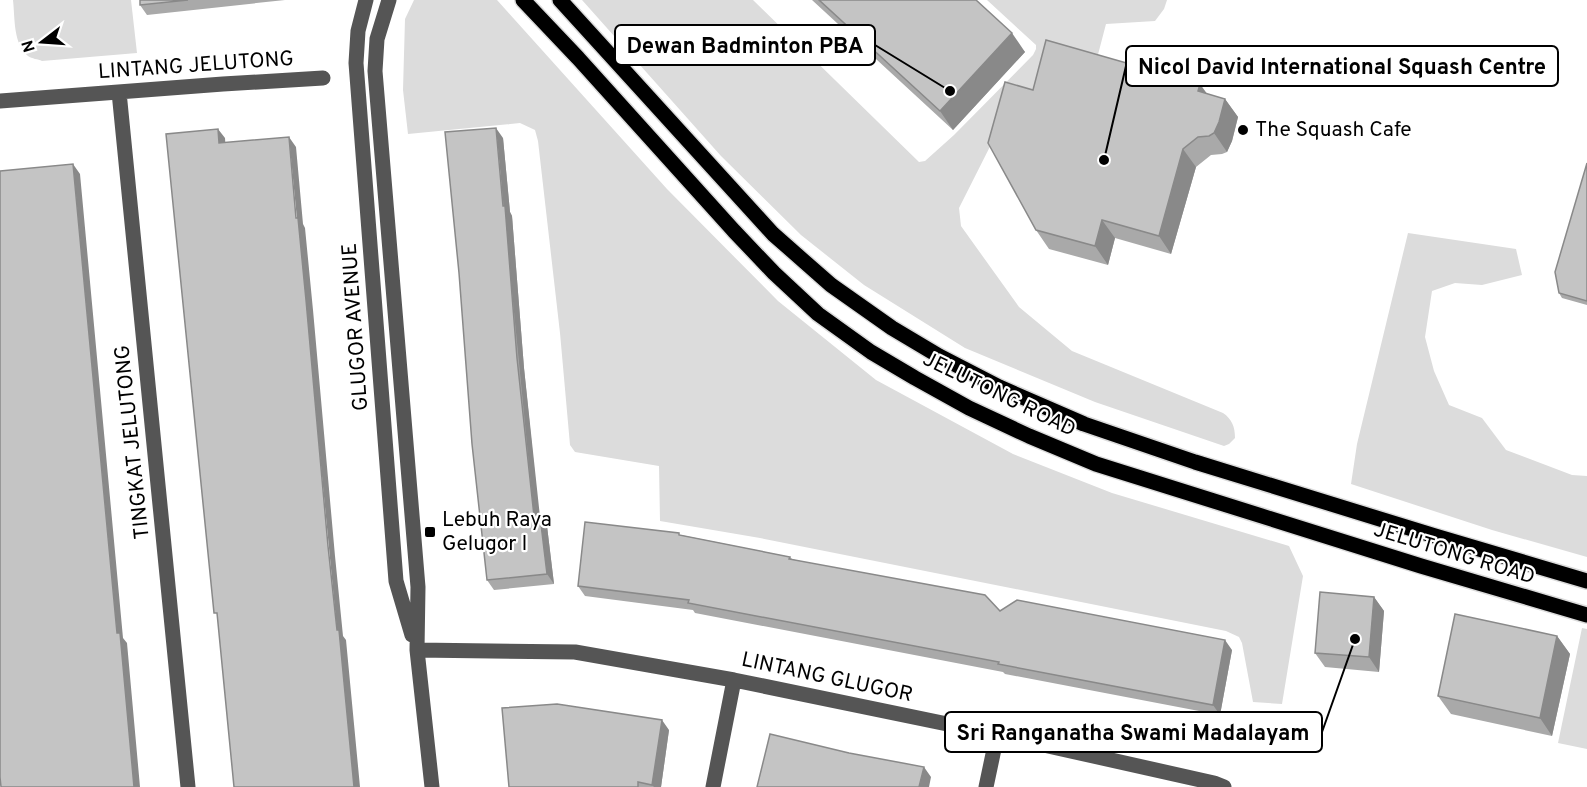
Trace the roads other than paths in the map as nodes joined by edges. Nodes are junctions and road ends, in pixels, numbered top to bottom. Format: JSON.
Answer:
{"nodes":[{"id":1,"x":366,"y":0,"type":"edge"},
{"id":2,"x":389,"y":0,"type":"edge"},
{"id":3,"x":523,"y":0,"type":"edge"},
{"id":4,"x":560,"y":0,"type":"edge"},
{"id":5,"x":323,"y":78,"type":"dead end"},
{"id":6,"x":119,"y":92,"type":"junction"},
{"id":7,"x":0,"y":101,"type":"edge"},
{"id":8,"x":377,"y":333,"type":"junction"},
{"id":9,"x":397,"y":333,"type":"junction"},
{"id":10,"x":1587,"y":581,"type":"edge"},
{"id":11,"x":1587,"y":615,"type":"edge"},
{"id":12,"x":417,"y":650,"type":"junction"},
{"id":13,"x":734,"y":680,"type":"junction"},
{"id":14,"x":997,"y":735,"type":"junction"},
{"id":15,"x":188,"y":787,"type":"edge"},
{"id":16,"x":432,"y":787,"type":"edge"},
{"id":17,"x":713,"y":787,"type":"edge"},
{"id":18,"x":986,"y":787,"type":"edge"},
{"id":19,"x":1224,"y":787,"type":"edge"}],
"edges":[{"from":1,"to":8,"type":"street","name":"GLUGOR AVENUE"},
{"from":2,"to":9,"type":"street","name":"GLUGOR AVENUE"},
{"from":3,"to":11,"type":"main road","name":"JELUTONG ROAD"},
{"from":4,"to":10,"type":"main road","name":"JELUTONG ROAD"},
{"from":5,"to":6,"type":"street","name":"LINTANG JELUTONG"},
{"from":6,"to":7,"type":"street","name":"LINTANG JELUTONG"},
{"from":6,"to":15,"type":"street","name":"TINGKAT JELUTONG"},
{"from":8,"to":9,"type":"street"},
{"from":8,"to":12,"type":"street","name":"GLUGOR AVENUE"},
{"from":9,"to":12,"type":"street","name":"GLUGOR AVENUE"},
{"from":12,"to":13,"type":"street","name":"LINTANG GLUGOR"},
{"from":12,"to":16,"type":"street","name":"GLUGOR AVENUE"},
{"from":13,"to":14,"type":"street","name":"LINTANG GLUGOR"},
{"from":13,"to":17,"type":"street"},
{"from":14,"to":18,"type":"street"},
{"from":14,"to":19,"type":"street","name":"LINTANG GLUGOR"}]}
